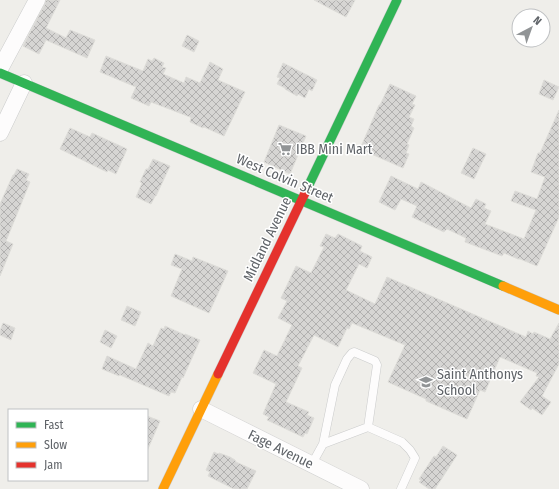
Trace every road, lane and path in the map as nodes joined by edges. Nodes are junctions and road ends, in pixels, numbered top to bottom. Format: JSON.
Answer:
{"nodes":[{"id":1,"x":37,"y":0,"type":"edge"},
{"id":2,"x":397,"y":0,"type":"edge"},
{"id":3,"x":0,"y":69,"type":"edge"},
{"id":4,"x":0,"y":73,"type":"edge"},
{"id":5,"x":24,"y":83,"type":"junction"},
{"id":6,"x":0,"y":133,"type":"edge"},
{"id":7,"x":301,"y":200,"type":"junction"},
{"id":8,"x":558,"y":305,"type":"edge"},
{"id":9,"x":201,"y":409,"type":"junction"},
{"id":10,"x":368,"y":427,"type":"junction"},
{"id":11,"x":323,"y":444,"type":"junction"},
{"id":12,"x":312,"y":464,"type":"junction"},
{"id":13,"x":162,"y":489,"type":"edge"},
{"id":14,"x":361,"y":489,"type":"edge"},
{"id":15,"x":401,"y":489,"type":"edge"}],
"edges":[{"from":1,"to":3,"type":"street"},
{"from":2,"to":7,"type":"street","name":"Midland Avenue"},
{"from":4,"to":5,"type":"street","name":"West Colvin Street"},
{"from":5,"to":6,"type":"street"},
{"from":5,"to":7,"type":"street","name":"West Colvin Street"},
{"from":7,"to":8,"type":"street","name":"West Colvin Street"},
{"from":7,"to":9,"type":"street","name":"Midland Avenue"},
{"from":9,"to":12,"type":"street","name":"Fage Avenue"},
{"from":9,"to":13,"type":"street","name":"Midland Avenue"},
{"from":10,"to":11,"type":"lane"},
{"from":10,"to":11,"type":"lane"},
{"from":10,"to":15,"type":"lane"},
{"from":11,"to":12,"type":"lane"},
{"from":12,"to":14,"type":"street","name":"Fage Avenue"}]}
